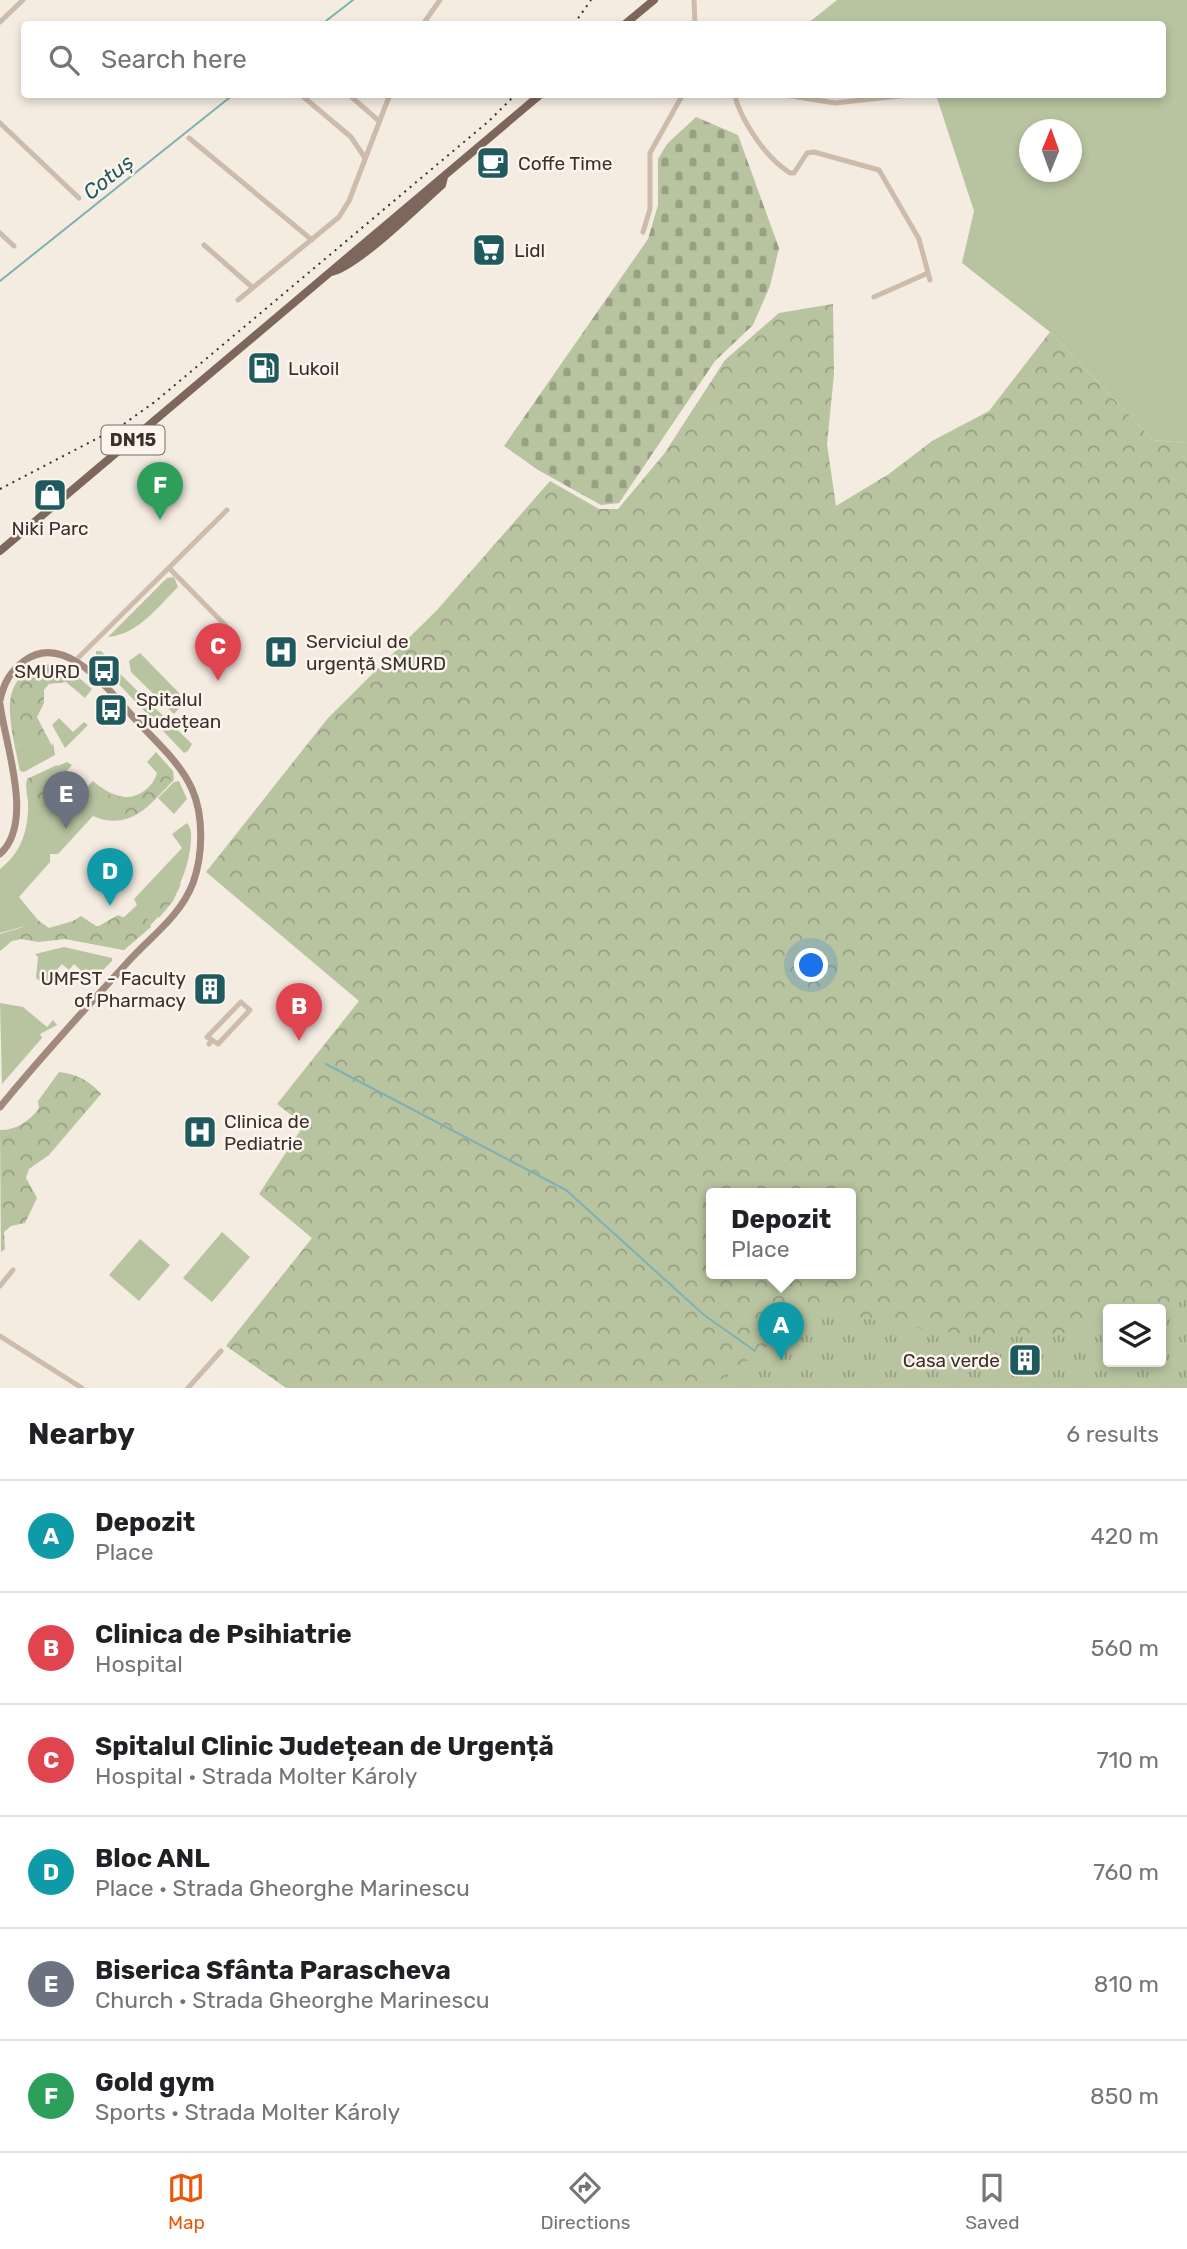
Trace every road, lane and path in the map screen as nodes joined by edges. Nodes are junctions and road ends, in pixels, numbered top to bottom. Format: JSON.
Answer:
{"nodes":[{"id":1,"x":440,"y":0,"type":"edge"},
{"id":2,"x":654,"y":0,"type":"edge"},
{"id":3,"x":694,"y":0,"type":"edge"},
{"id":4,"x":20,"y":1,"type":"edge"},
{"id":5,"x":425,"y":21,"type":"edge"},
{"id":6,"x":629,"y":21,"type":"edge"},
{"id":7,"x":695,"y":21,"type":"edge"},
{"id":8,"x":0,"y":22,"type":"edge"},
{"id":9,"x":305,"y":98,"type":"edge"},
{"id":10,"x":353,"y":98,"type":"edge"},
{"id":11,"x":388,"y":98,"type":"edge"},
{"id":12,"x":536,"y":98,"type":"edge"},
{"id":13,"x":681,"y":98,"type":"edge"},
{"id":14,"x":736,"y":98,"type":"edge"},
{"id":15,"x":804,"y":98,"type":"edge"},
{"id":16,"x":881,"y":98,"type":"edge"},
{"id":17,"x":379,"y":121,"type":"junction"},
{"id":18,"x":0,"y":123,"type":"edge"},
{"id":19,"x":188,"y":138,"type":"dead end"},
{"id":20,"x":365,"y":158,"type":"junction"},
{"id":21,"x":79,"y":198,"type":"dead end"},
{"id":22,"x":643,"y":232,"type":"dead end"},
{"id":23,"x":0,"y":233,"type":"edge"},
{"id":24,"x":312,"y":240,"type":"junction"},
{"id":25,"x":204,"y":245,"type":"dead end"},
{"id":26,"x":14,"y":246,"type":"dead end"},
{"id":27,"x":252,"y":287,"type":"junction"},
{"id":28,"x":874,"y":298,"type":"dead end"},
{"id":29,"x":238,"y":300,"type":"dead end"},
{"id":30,"x":227,"y":510,"type":"dead end"},
{"id":31,"x":0,"y":551,"type":"edge"},
{"id":32,"x":169,"y":568,"type":"junction"},
{"id":33,"x":227,"y":627,"type":"dead end"},
{"id":34,"x":75,"y":661,"type":"junction"},
{"id":35,"x":0,"y":702,"type":"edge"},
{"id":36,"x":0,"y":853,"type":"edge"},
{"id":37,"x":211,"y":1042,"type":"joint"},
{"id":38,"x":0,"y":1107,"type":"edge"},
{"id":39,"x":13,"y":1269,"type":"dead end"},
{"id":40,"x":0,"y":1286,"type":"edge"},
{"id":41,"x":0,"y":1336,"type":"edge"},
{"id":42,"x":221,"y":1351,"type":"dead end"},
{"id":43,"x":82,"y":1388,"type":"edge"},
{"id":44,"x":188,"y":1388,"type":"edge"}],
"edges":[{"from":1,"to":5,"type":"street"},
{"from":2,"to":6,"type":"main road"},
{"from":3,"to":7,"type":"street"},
{"from":4,"to":8,"type":"street"},
{"from":9,"to":20,"type":"street"},
{"from":10,"to":17,"type":"street"},
{"from":11,"to":17,"type":"street"},
{"from":12,"to":31,"type":"main road","number":"DN15"},
{"from":13,"to":22,"type":"street"},
{"from":14,"to":28,"type":"street"},
{"from":15,"to":16,"type":"street"},
{"from":17,"to":20,"type":"street"},
{"from":18,"to":21,"type":"street"},
{"from":19,"to":24,"type":"street"},
{"from":20,"to":24,"type":"street"},
{"from":23,"to":26,"type":"street"},
{"from":24,"to":27,"type":"street"},
{"from":25,"to":27,"type":"street"},
{"from":27,"to":29,"type":"street"},
{"from":30,"to":32,"type":"street"},
{"from":32,"to":33,"type":"street"},
{"from":32,"to":34,"type":"street"},
{"from":34,"to":35,"type":"main road"},
{"from":34,"to":38,"type":"main road"},
{"from":35,"to":36,"type":"main road"},
{"from":37,"to":37,"type":"street"},
{"from":39,"to":40,"type":"street"},
{"from":41,"to":43,"type":"street"},
{"from":42,"to":44,"type":"street"}]}
